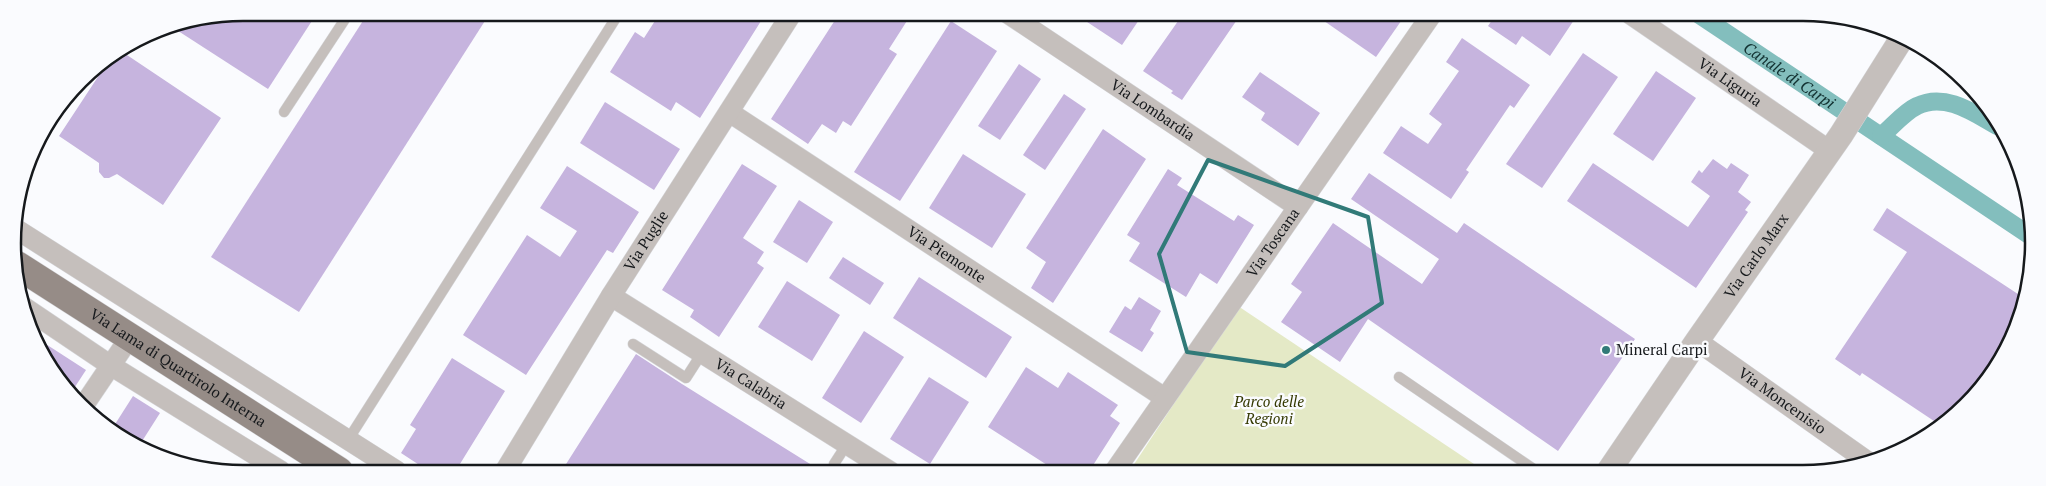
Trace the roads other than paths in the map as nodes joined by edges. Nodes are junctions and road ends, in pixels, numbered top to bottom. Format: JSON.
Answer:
{"nodes":[{"id":1,"x":344,"y":21,"type":"edge"},
{"id":2,"x":614,"y":21,"type":"edge"},
{"id":3,"x":787,"y":21,"type":"edge"},
{"id":4,"x":1018,"y":21,"type":"edge"},
{"id":5,"x":1427,"y":21,"type":"edge"},
{"id":6,"x":1641,"y":21,"type":"edge"},
{"id":7,"x":1899,"y":43,"type":"edge"},
{"id":8,"x":284,"y":112,"type":"dead end"},
{"id":9,"x":728,"y":112,"type":"junction"},
{"id":10,"x":1836,"y":143,"type":"junction"},
{"id":11,"x":1298,"y":207,"type":"junction"},
{"id":12,"x":22,"y":233,"type":"edge"},
{"id":13,"x":23,"y":269,"type":"edge"},
{"id":14,"x":611,"y":296,"type":"junction"},
{"id":15,"x":33,"y":313,"type":"edge"},
{"id":16,"x":130,"y":337,"type":"junction"},
{"id":17,"x":1697,"y":341,"type":"junction"},
{"id":18,"x":633,"y":344,"type":"dead end"},
{"id":19,"x":702,"y":353,"type":"junction"},
{"id":20,"x":110,"y":365,"type":"junction"},
{"id":21,"x":1399,"y":378,"type":"dead end"},
{"id":22,"x":1165,"y":398,"type":"junction"},
{"id":23,"x":86,"y":400,"type":"edge"},
{"id":24,"x":348,"y":440,"type":"junction"},
{"id":25,"x":847,"y":444,"type":"junction"},
{"id":26,"x":1861,"y":457,"type":"edge"},
{"id":27,"x":270,"y":465,"type":"edge"},
{"id":28,"x":327,"y":465,"type":"edge"},
{"id":29,"x":386,"y":465,"type":"edge"},
{"id":30,"x":515,"y":465,"type":"edge"},
{"id":31,"x":834,"y":465,"type":"edge"},
{"id":32,"x":880,"y":465,"type":"edge"},
{"id":33,"x":1119,"y":465,"type":"edge"},
{"id":34,"x":1528,"y":465,"type":"edge"},
{"id":35,"x":1613,"y":465,"type":"edge"}],
"edges":[{"from":1,"to":8,"type":"lane"},
{"from":2,"to":24,"type":"lane"},
{"from":3,"to":9,"type":"street","name":"Via Puglie"},
{"from":4,"to":11,"type":"street","name":"Via Lombardia"},
{"from":5,"to":11,"type":"street","name":"Via Toscana"},
{"from":6,"to":10,"type":"street","name":"Via Liguria"},
{"from":7,"to":10,"type":"street","name":"Via Carlo Marx"},
{"from":9,"to":14,"type":"street","name":"Via Puglie"},
{"from":9,"to":22,"type":"street","name":"Via Piemonte"},
{"from":10,"to":17,"type":"street","name":"Via Carlo Marx"},
{"from":11,"to":22,"type":"street","name":"Via Toscana"},
{"from":12,"to":24,"type":"street"},
{"from":13,"to":16,"type":"main road","name":"Via Lama di Quartirolo Interna"},
{"from":14,"to":19,"type":"street","name":"Via Calabria"},
{"from":14,"to":30,"type":"street","name":"Via Puglie"},
{"from":15,"to":20,"type":"street"},
{"from":16,"to":20,"type":"street"},
{"from":16,"to":28,"type":"main road","name":"Via Lama di Quartirolo Interna"},
{"from":17,"to":26,"type":"street","name":"Via Moncenisio"},
{"from":17,"to":35,"type":"street","name":"Via Carlo Marx"},
{"from":18,"to":19,"type":"lane"},
{"from":19,"to":25,"type":"street","name":"Via Calabria"},
{"from":20,"to":23,"type":"street"},
{"from":20,"to":27,"type":"street"},
{"from":21,"to":34,"type":"lane"},
{"from":22,"to":33,"type":"street","name":"Via Toscana"},
{"from":24,"to":29,"type":"street"},
{"from":25,"to":31,"type":"lane"},
{"from":25,"to":32,"type":"street","name":"Via Calabria"}]}
